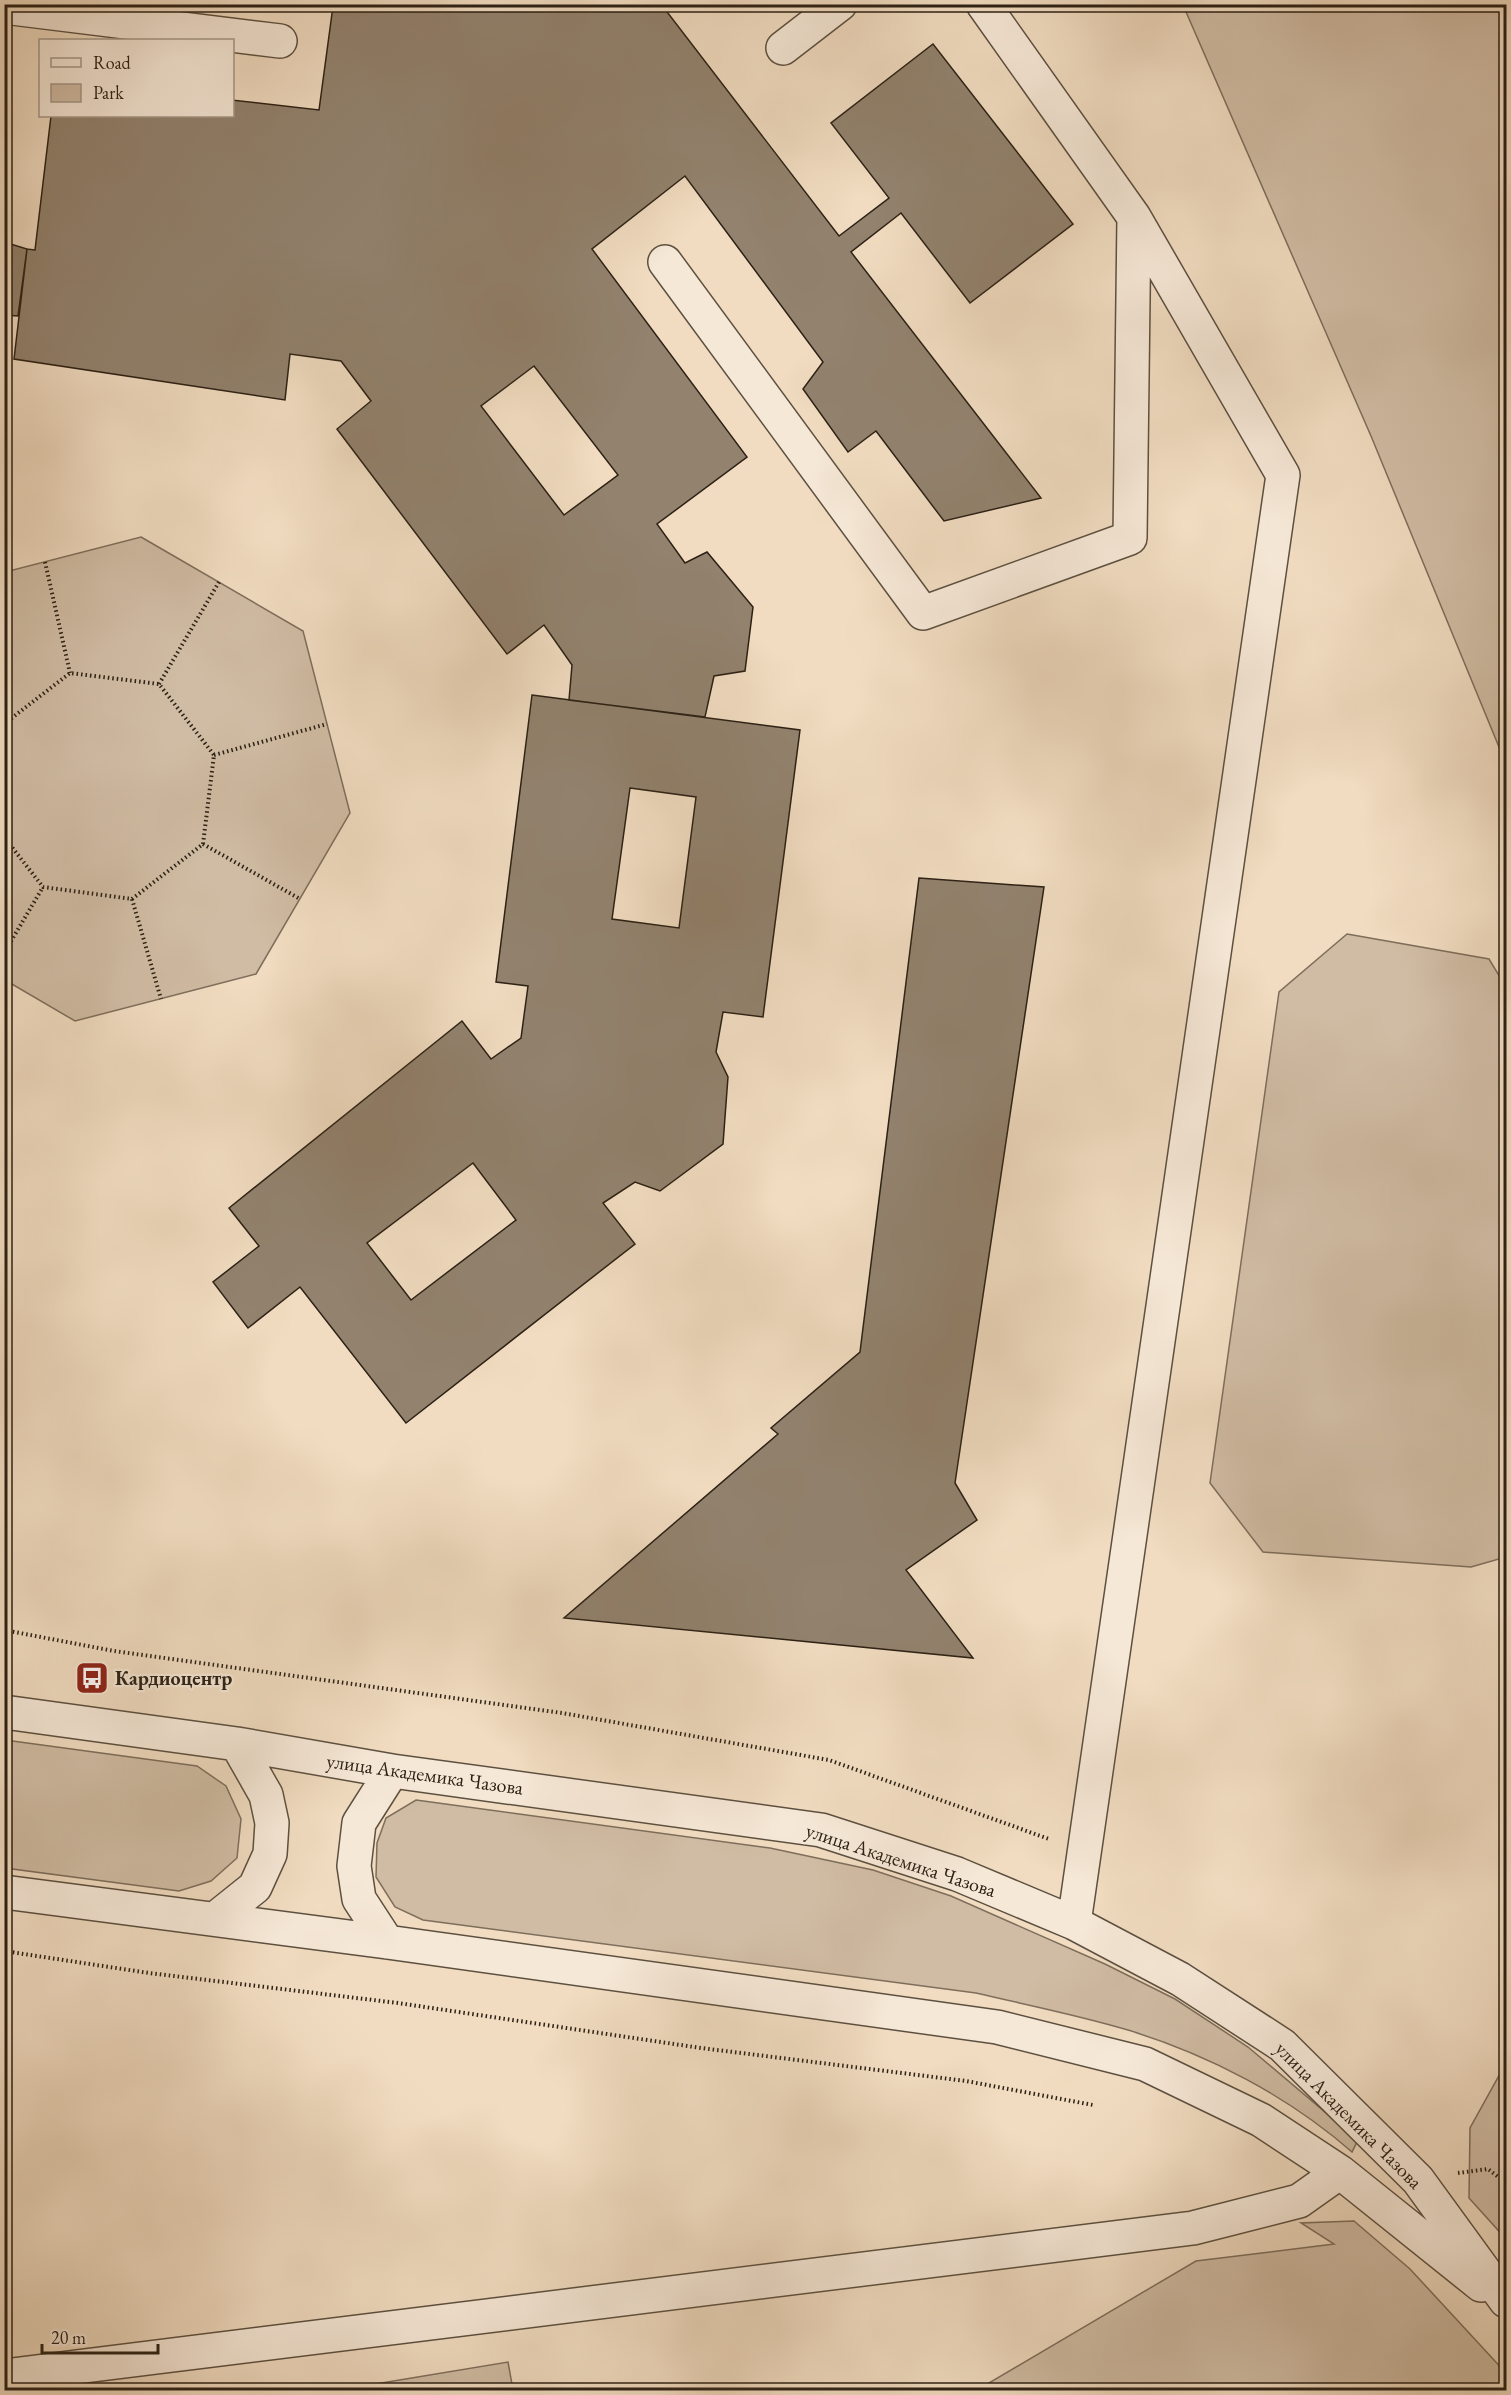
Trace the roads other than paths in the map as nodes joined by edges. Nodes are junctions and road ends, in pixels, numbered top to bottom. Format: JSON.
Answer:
{"nodes":[{"id":1,"x":840,"y":4,"type":"edge"},
{"id":2,"x":983,"y":4,"type":"edge"},
{"id":3,"x":4,"y":7,"type":"edge"},
{"id":4,"x":280,"y":42,"type":"dead end"},
{"id":5,"x":783,"y":48,"type":"dead end"},
{"id":6,"x":1134,"y":217,"type":"junction"},
{"id":7,"x":665,"y":262,"type":"dead end"},
{"id":8,"x":4,"y":1712,"type":"edge"},
{"id":9,"x":237,"y":1744,"type":"junction"},
{"id":10,"x":392,"y":1771,"type":"junction"},
{"id":11,"x":4,"y":1892,"type":"edge"},
{"id":12,"x":215,"y":1919,"type":"junction"},
{"id":13,"x":1074,"y":1923,"type":"junction"},
{"id":14,"x":387,"y":1942,"type":"junction"},
{"id":15,"x":1340,"y":2172,"type":"junction"},
{"id":16,"x":1506,"y":2301,"type":"edge"},
{"id":17,"x":1506,"y":2306,"type":"edge"},
{"id":18,"x":4,"y":2376,"type":"edge"}],
"edges":[{"from":1,"to":5,"type":"street"},
{"from":2,"to":6,"type":"street"},
{"from":3,"to":4,"type":"street"},
{"from":6,"to":7,"type":"street"},
{"from":6,"to":13,"type":"street"},
{"from":8,"to":9,"type":"street","name":"улица Академика Чазова"},
{"from":9,"to":10,"type":"street","name":"улица Академика Чазова"},
{"from":9,"to":12,"type":"street"},
{"from":10,"to":13,"type":"street","name":"улица Академика Чазова"},
{"from":10,"to":14,"type":"street"},
{"from":11,"to":12,"type":"street","name":"улица Академика Чазова"},
{"from":12,"to":14,"type":"street","name":"улица Академика Чазова"},
{"from":13,"to":16,"type":"street","name":"улица Академика Чазова"},
{"from":14,"to":15,"type":"street","name":"улица Академика Чазова"},
{"from":15,"to":17,"type":"street","name":"улица Академика Чазова"},
{"from":15,"to":18,"type":"street"}]}
